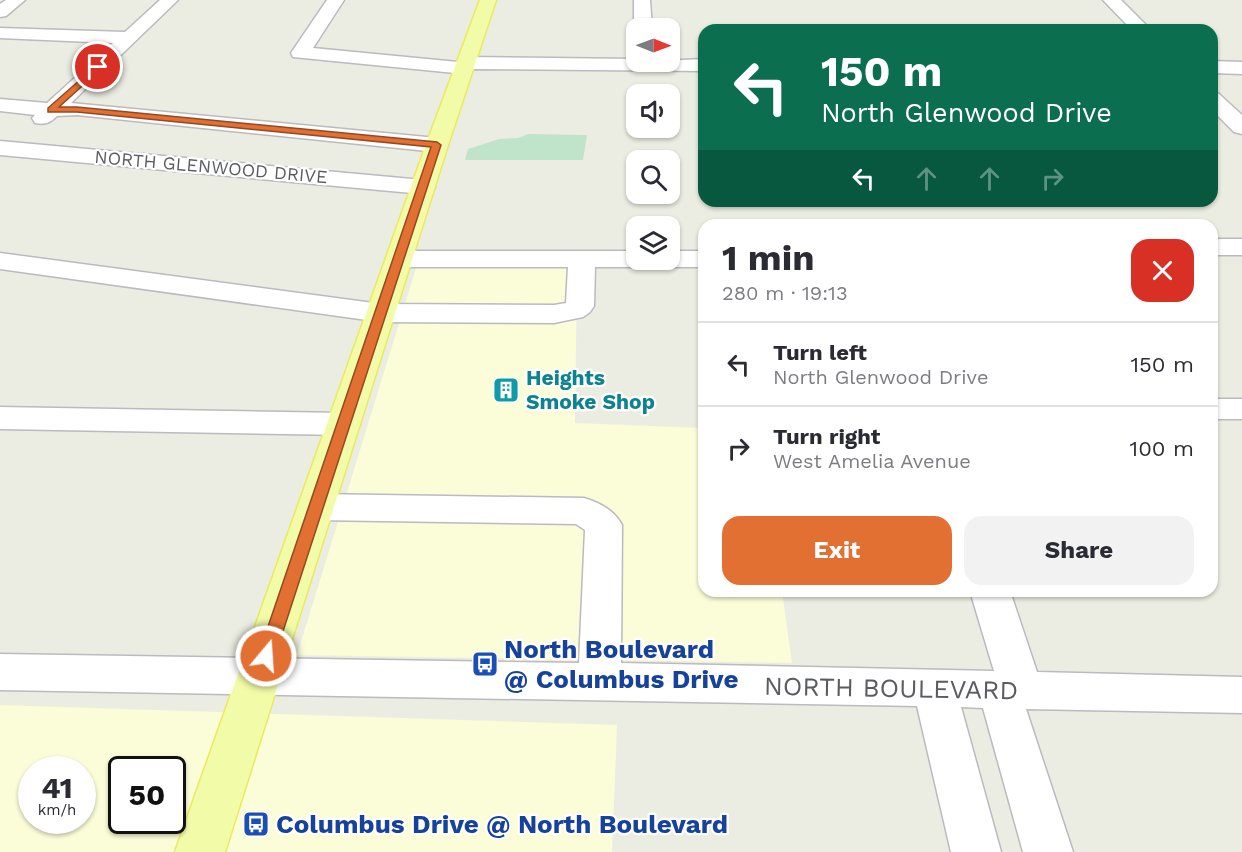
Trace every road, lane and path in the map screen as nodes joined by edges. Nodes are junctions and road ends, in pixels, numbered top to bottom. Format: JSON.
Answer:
{"nodes":[{"id":1,"x":17,"y":0,"type":"edge"},
{"id":2,"x":170,"y":0,"type":"edge"},
{"id":3,"x":336,"y":0,"type":"edge"},
{"id":4,"x":488,"y":0,"type":"edge"},
{"id":5,"x":642,"y":0,"type":"edge"},
{"id":6,"x":1112,"y":0,"type":"edge"},
{"id":7,"x":0,"y":12,"type":"edge"},
{"id":8,"x":643,"y":18,"type":"edge"},
{"id":9,"x":1136,"y":24,"type":"edge"},
{"id":10,"x":0,"y":33,"type":"edge"},
{"id":11,"x":129,"y":38,"type":"junction"},
{"id":12,"x":626,"y":63,"type":"edge"},
{"id":13,"x":680,"y":64,"type":"edge"},
{"id":14,"x":698,"y":64,"type":"edge"},
{"id":15,"x":466,"y":66,"type":"junction"},
{"id":16,"x":1218,"y":67,"type":"edge"},
{"id":17,"x":1242,"y":68,"type":"edge"},
{"id":18,"x":1218,"y":104,"type":"edge"},
{"id":19,"x":0,"y":105,"type":"edge"},
{"id":20,"x":51,"y":110,"type":"junction"},
{"id":21,"x":1242,"y":127,"type":"edge"},
{"id":22,"x":437,"y":145,"type":"junction"},
{"id":23,"x":5,"y":153,"type":"edge"},
{"id":24,"x":423,"y":187,"type":"junction"},
{"id":25,"x":1218,"y":247,"type":"edge"},
{"id":26,"x":1242,"y":247,"type":"edge"},
{"id":27,"x":399,"y":259,"type":"junction"},
{"id":28,"x":582,"y":259,"type":"junction"},
{"id":29,"x":626,"y":259,"type":"edge"},
{"id":30,"x":680,"y":259,"type":"edge"},
{"id":31,"x":698,"y":259,"type":"edge"},
{"id":32,"x":0,"y":261,"type":"edge"},
{"id":33,"x":381,"y":314,"type":"junction"},
{"id":34,"x":1218,"y":409,"type":"edge"},
{"id":35,"x":1242,"y":409,"type":"edge"},
{"id":36,"x":0,"y":418,"type":"edge"},
{"id":37,"x":344,"y":424,"type":"junction"},
{"id":38,"x":316,"y":507,"type":"junction"},
{"id":39,"x":991,"y":597,"type":"edge"},
{"id":40,"x":0,"y":672,"type":"edge"},
{"id":41,"x":260,"y":677,"type":"junction"},
{"id":42,"x":598,"y":681,"type":"junction"},
{"id":43,"x":935,"y":690,"type":"junction"},
{"id":44,"x":1010,"y":690,"type":"junction"},
{"id":45,"x":1242,"y":696,"type":"edge"},
{"id":46,"x":200,"y":852,"type":"edge"},
{"id":47,"x":976,"y":852,"type":"edge"},
{"id":48,"x":1048,"y":852,"type":"edge"}],
"edges":[{"from":1,"to":7,"type":"street"},
{"from":2,"to":11,"type":"street"},
{"from":3,"to":15,"type":"street"},
{"from":4,"to":15,"type":"main road"},
{"from":5,"to":8,"type":"street"},
{"from":6,"to":9,"type":"street"},
{"from":10,"to":11,"type":"street"},
{"from":11,"to":20,"type":"street"},
{"from":12,"to":15,"type":"street"},
{"from":13,"to":14,"type":"street"},
{"from":15,"to":22,"type":"main road"},
{"from":16,"to":17,"type":"street"},
{"from":18,"to":21,"type":"street"},
{"from":19,"to":20,"type":"street"},
{"from":20,"to":22,"type":"street"},
{"from":20,"to":23,"type":"street"},
{"from":22,"to":24,"type":"main road"},
{"from":23,"to":24,"type":"street","name":"NORTH GLENWOOD DRIVE"},
{"from":24,"to":27,"type":"main road"},
{"from":25,"to":26,"type":"street"},
{"from":27,"to":28,"type":"street"},
{"from":27,"to":33,"type":"main road"},
{"from":28,"to":29,"type":"street"},
{"from":28,"to":33,"type":"street"},
{"from":30,"to":31,"type":"street"},
{"from":32,"to":33,"type":"street"},
{"from":33,"to":37,"type":"main road"},
{"from":34,"to":35,"type":"street"},
{"from":36,"to":37,"type":"street"},
{"from":37,"to":38,"type":"main road"},
{"from":38,"to":41,"type":"main road"},
{"from":38,"to":42,"type":"street"},
{"from":39,"to":44,"type":"street"},
{"from":40,"to":41,"type":"street","name":"NORTH BOULEVARD"},
{"from":41,"to":42,"type":"street","name":"NORTH BOULEVARD"},
{"from":41,"to":46,"type":"main road"},
{"from":42,"to":43,"type":"street","name":"NORTH BOULEVARD"},
{"from":43,"to":44,"type":"street","name":"NORTH BOULEVARD"},
{"from":43,"to":47,"type":"street"},
{"from":44,"to":45,"type":"street","name":"NORTH BOULEVARD"},
{"from":44,"to":48,"type":"street"}]}
